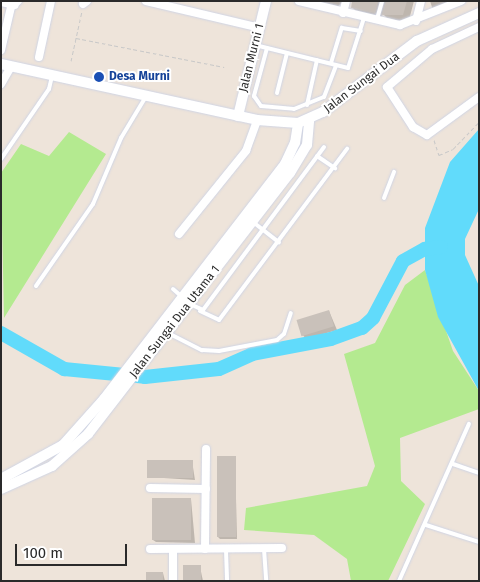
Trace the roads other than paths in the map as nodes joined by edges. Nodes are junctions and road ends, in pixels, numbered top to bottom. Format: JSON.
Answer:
{"nodes":[{"id":1,"x":51,"y":1,"type":"edge"},
{"id":2,"x":146,"y":1,"type":"edge"},
{"id":3,"x":266,"y":1,"type":"edge"},
{"id":4,"x":300,"y":1,"type":"edge"},
{"id":5,"x":346,"y":1,"type":"edge"},
{"id":6,"x":382,"y":1,"type":"edge"},
{"id":7,"x":421,"y":1,"type":"edge"},
{"id":8,"x":461,"y":1,"type":"edge"},
{"id":9,"x":1,"y":2,"type":"edge"},
{"id":10,"x":309,"y":2,"type":"edge"},
{"id":11,"x":17,"y":3,"type":"edge"},
{"id":12,"x":343,"y":13,"type":"junction"},
{"id":13,"x":479,"y":13,"type":"edge"},
{"id":14,"x":364,"y":18,"type":"junction"},
{"id":15,"x":416,"y":21,"type":"junction"},
{"id":16,"x":377,"y":22,"type":"junction"},
{"id":17,"x":479,"y":27,"type":"edge"},
{"id":18,"x":260,"y":28,"type":"junction"},
{"id":19,"x":361,"y":31,"type":"junction"},
{"id":20,"x":256,"y":45,"type":"junction"},
{"id":21,"x":267,"y":48,"type":"junction"},
{"id":22,"x":1,"y":50,"type":"edge"},
{"id":23,"x":287,"y":53,"type":"junction"},
{"id":24,"x":39,"y":57,"type":"dead end"},
{"id":25,"x":317,"y":60,"type":"junction"},
{"id":26,"x":331,"y":63,"type":"junction"},
{"id":27,"x":336,"y":65,"type":"junction"},
{"id":28,"x":6,"y":66,"type":"edge"},
{"id":29,"x":52,"y":76,"type":"junction"},
{"id":30,"x":1,"y":84,"type":"edge"},
{"id":31,"x":277,"y":93,"type":"dead end"},
{"id":32,"x":146,"y":96,"type":"junction"},
{"id":33,"x":479,"y":97,"type":"edge"},
{"id":34,"x":307,"y":105,"type":"junction"},
{"id":35,"x":323,"y":112,"type":"junction"},
{"id":36,"x":238,"y":116,"type":"junction"},
{"id":37,"x":257,"y":120,"type":"junction"},
{"id":38,"x":309,"y":120,"type":"junction"},
{"id":39,"x":298,"y":123,"type":"junction"},
{"id":40,"x":286,"y":124,"type":"junction"},
{"id":41,"x":296,"y":143,"type":"junction"},
{"id":42,"x":307,"y":145,"type":"junction"},
{"id":43,"x":324,"y":147,"type":"dead end"},
{"id":44,"x":347,"y":149,"type":"dead end"},
{"id":45,"x":317,"y":156,"type":"junction"},
{"id":46,"x":1,"y":159,"type":"edge"},
{"id":47,"x":335,"y":168,"type":"junction"},
{"id":48,"x":394,"y":172,"type":"dead end"},
{"id":49,"x":384,"y":198,"type":"dead end"},
{"id":50,"x":252,"y":222,"type":"junction"},
{"id":51,"x":262,"y":230,"type":"junction"},
{"id":52,"x":179,"y":234,"type":"dead end"},
{"id":53,"x":279,"y":242,"type":"junction"},
{"id":54,"x":36,"y":286,"type":"dead end"},
{"id":55,"x":173,"y":290,"type":"dead end"},
{"id":56,"x":186,"y":300,"type":"junction"},
{"id":57,"x":200,"y":311,"type":"junction"},
{"id":58,"x":291,"y":313,"type":"dead end"},
{"id":59,"x":168,"y":333,"type":"junction"},
{"id":60,"x":145,"y":353,"type":"junction"},
{"id":61,"x":107,"y":403,"type":"junction"},
{"id":62,"x":469,"y":424,"type":"dead end"},
{"id":63,"x":206,"y":449,"type":"dead end"},
{"id":64,"x":453,"y":464,"type":"junction"},
{"id":65,"x":479,"y":473,"type":"edge"},
{"id":66,"x":1,"y":479,"type":"edge"},
{"id":67,"x":150,"y":488,"type":"dead end"},
{"id":68,"x":1,"y":489,"type":"edge"},
{"id":69,"x":206,"y":489,"type":"junction"},
{"id":70,"x":426,"y":525,"type":"junction"},
{"id":71,"x":479,"y":542,"type":"edge"},
{"id":72,"x":282,"y":548,"type":"dead end"},
{"id":73,"x":150,"y":549,"type":"dead end"},
{"id":74,"x":173,"y":549,"type":"junction"},
{"id":75,"x":205,"y":549,"type":"junction"},
{"id":76,"x":264,"y":549,"type":"junction"},
{"id":77,"x":226,"y":550,"type":"junction"},
{"id":78,"x":266,"y":580,"type":"edge"},
{"id":79,"x":173,"y":581,"type":"edge"},
{"id":80,"x":227,"y":581,"type":"edge"},
{"id":81,"x":399,"y":581,"type":"edge"}],
"edges":[{"from":1,"to":24,"type":"street"},
{"from":2,"to":18,"type":"street"},
{"from":3,"to":18,"type":"street","name":"Jalan Murni 1"},
{"from":4,"to":10,"type":"street"},
{"from":5,"to":12,"type":"street"},
{"from":6,"to":16,"type":"lane"},
{"from":7,"to":15,"type":"street"},
{"from":8,"to":15,"type":"street"},
{"from":9,"to":11,"type":"street"},
{"from":10,"to":12,"type":"street"},
{"from":11,"to":22,"type":"street"},
{"from":12,"to":14,"type":"street"},
{"from":13,"to":35,"type":"street","name":"Jalan Sungai Dua"},
{"from":14,"to":16,"type":"street"},
{"from":14,"to":19,"type":"lane"},
{"from":15,"to":16,"type":"street"},
{"from":17,"to":33,"type":"street"},
{"from":18,"to":20,"type":"street","name":"Jalan Murni 1"},
{"from":19,"to":26,"type":"lane"},
{"from":19,"to":27,"type":"lane"},
{"from":20,"to":21,"type":"lane"},
{"from":20,"to":36,"type":"street","name":"Jalan Murni 1"},
{"from":21,"to":23,"type":"lane"},
{"from":21,"to":34,"type":"lane"},
{"from":23,"to":25,"type":"lane"},
{"from":23,"to":31,"type":"lane"},
{"from":25,"to":26,"type":"lane"},
{"from":25,"to":34,"type":"lane"},
{"from":26,"to":27,"type":"lane"},
{"from":27,"to":34,"type":"lane"},
{"from":28,"to":29,"type":"street","name":"Jalan Sungai Dua"},
{"from":28,"to":30,"type":"street"},
{"from":29,"to":32,"type":"street","name":"Jalan Sungai Dua"},
{"from":29,"to":46,"type":"lane"},
{"from":32,"to":36,"type":"street","name":"Jalan Sungai Dua"},
{"from":32,"to":54,"type":"lane"},
{"from":35,"to":38,"type":"street","name":"Jalan Sungai Dua"},
{"from":35,"to":42,"type":"street","name":"Jalan Sungai Dua Utama 1"},
{"from":36,"to":37,"type":"street","name":"Jalan Sungai Dua"},
{"from":37,"to":40,"type":"street","name":"Jalan Sungai Dua"},
{"from":37,"to":52,"type":"street"},
{"from":38,"to":39,"type":"street","name":"Jalan Sungai Dua"},
{"from":38,"to":42,"type":"street"},
{"from":39,"to":40,"type":"street","name":"Jalan Sungai Dua"},
{"from":39,"to":41,"type":"street","name":"Jalan Sungai Dua Utama 1"},
{"from":40,"to":41,"type":"street"},
{"from":41,"to":56,"type":"street","name":"Jalan Sungai Dua Utama 1"},
{"from":42,"to":50,"type":"street","name":"Jalan Sungai Dua Utama 1"},
{"from":43,"to":45,"type":"lane"},
{"from":44,"to":47,"type":"lane"},
{"from":45,"to":47,"type":"lane"},
{"from":45,"to":51,"type":"lane"},
{"from":47,"to":53,"type":"lane"},
{"from":48,"to":49,"type":"lane"},
{"from":50,"to":51,"type":"lane"},
{"from":50,"to":56,"type":"street","name":"Jalan Sungai Dua Utama 1"},
{"from":51,"to":53,"type":"lane"},
{"from":51,"to":57,"type":"lane"},
{"from":53,"to":57,"type":"lane"},
{"from":55,"to":56,"type":"lane"},
{"from":56,"to":57,"type":"lane"},
{"from":56,"to":59,"type":"street","name":"Jalan Sungai Dua Utama 1"},
{"from":56,"to":60,"type":"street","name":"Jalan Sungai Dua Utama 1"},
{"from":58,"to":59,"type":"lane"},
{"from":59,"to":60,"type":"street","name":"Jalan Sungai Dua Utama 1"},
{"from":60,"to":61,"type":"street","name":"Jalan Sungai Dua Utama 1"},
{"from":61,"to":66,"type":"street","name":"Jalan Sungai Dua Utama 1"},
{"from":61,"to":68,"type":"street","name":"Jalan Sungai Dua Utama 1"},
{"from":62,"to":64,"type":"lane"},
{"from":63,"to":69,"type":"street"},
{"from":64,"to":65,"type":"lane"},
{"from":64,"to":70,"type":"lane"},
{"from":67,"to":69,"type":"street"},
{"from":69,"to":75,"type":"street"},
{"from":70,"to":71,"type":"lane"},
{"from":70,"to":81,"type":"lane"},
{"from":72,"to":76,"type":"street"},
{"from":73,"to":74,"type":"street"},
{"from":74,"to":75,"type":"street"},
{"from":74,"to":79,"type":"street"},
{"from":75,"to":77,"type":"street"},
{"from":76,"to":77,"type":"street"},
{"from":76,"to":78,"type":"lane"},
{"from":77,"to":80,"type":"lane"}]}
